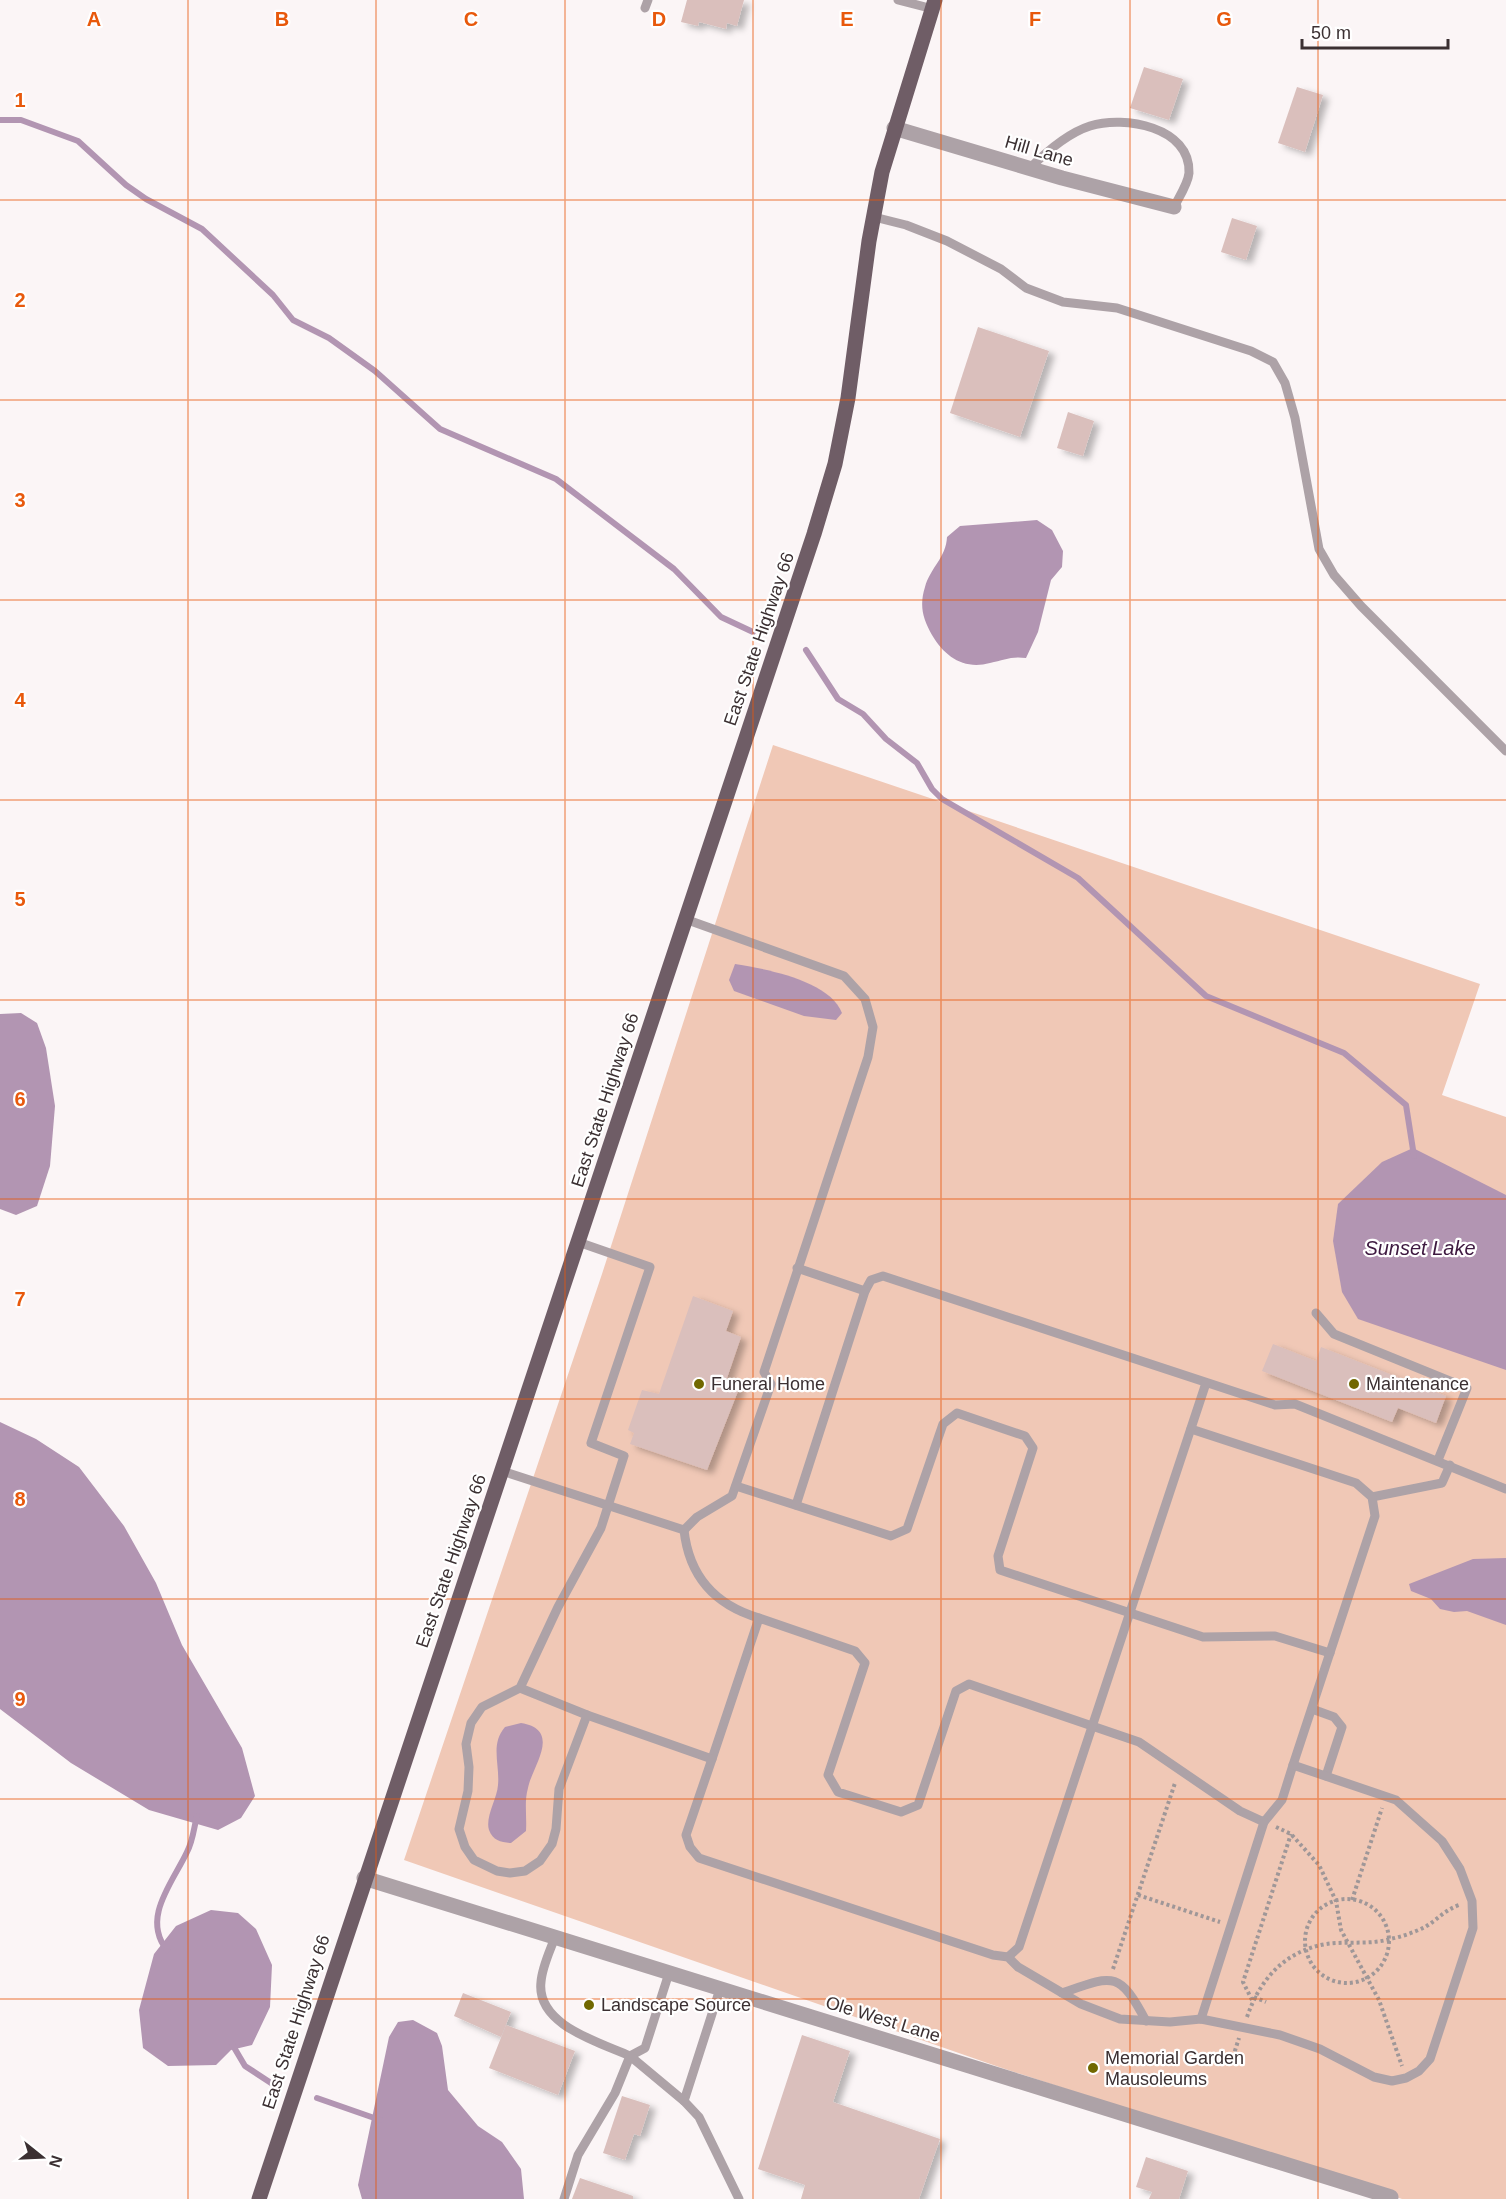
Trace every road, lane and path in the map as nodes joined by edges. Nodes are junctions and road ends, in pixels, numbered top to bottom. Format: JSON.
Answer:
{"nodes":[{"id":1,"x":898,"y":0,"type":"edge"},
{"id":2,"x":934,"y":4,"type":"edge"},
{"id":3,"x":894,"y":128,"type":"junction"},
{"id":4,"x":1029,"y":169,"type":"junction"},
{"id":5,"x":1174,"y":207,"type":"joint"},
{"id":6,"x":874,"y":217,"type":"junction"},
{"id":7,"x":1506,"y":751,"type":"edge"},
{"id":8,"x":685,"y":919,"type":"junction"},
{"id":9,"x":578,"y":1242,"type":"junction"},
{"id":10,"x":798,"y":1268,"type":"junction"},
{"id":11,"x":865,"y":1291,"type":"junction"},
{"id":12,"x":1316,"y":1313,"type":"dead end"},
{"id":13,"x":1206,"y":1383,"type":"junction"},
{"id":14,"x":1191,"y":1429,"type":"junction"},
{"id":15,"x":1438,"y":1460,"type":"junction"},
{"id":16,"x":1450,"y":1465,"type":"junction"},
{"id":17,"x":502,"y":1471,"type":"junction"},
{"id":18,"x":736,"y":1486,"type":"junction"},
{"id":19,"x":1506,"y":1489,"type":"edge"},
{"id":20,"x":1372,"y":1497,"type":"junction"},
{"id":21,"x":796,"y":1505,"type":"junction"},
{"id":22,"x":608,"y":1506,"type":"junction"},
{"id":23,"x":684,"y":1530,"type":"junction"},
{"id":24,"x":1131,"y":1614,"type":"junction"},
{"id":25,"x":759,"y":1618,"type":"junction"},
{"id":26,"x":1330,"y":1653,"type":"junction"},
{"id":27,"x":520,"y":1688,"type":"junction"},
{"id":28,"x":1312,"y":1709,"type":"junction"},
{"id":29,"x":587,"y":1715,"type":"junction"},
{"id":30,"x":1092,"y":1726,"type":"junction"},
{"id":31,"x":712,"y":1759,"type":"junction"},
{"id":32,"x":1293,"y":1765,"type":"junction"},
{"id":33,"x":1180,"y":1768,"type":"junction"},
{"id":34,"x":1326,"y":1776,"type":"junction"},
{"id":35,"x":1386,"y":1796,"type":"junction"},
{"id":36,"x":1264,"y":1822,"type":"junction"},
{"id":37,"x":1291,"y":1834,"type":"junction"},
{"id":38,"x":364,"y":1878,"type":"junction"},
{"id":39,"x":1138,"y":1895,"type":"junction"},
{"id":40,"x":1335,"y":1900,"type":"junction"},
{"id":41,"x":1352,"y":1900,"type":"junction"},
{"id":42,"x":1472,"y":1901,"type":"junction"},
{"id":43,"x":1230,"y":1926,"type":"junction"},
{"id":44,"x":555,"y":1937,"type":"junction"},
{"id":45,"x":1389,"y":1940,"type":"junction"},
{"id":46,"x":1348,"y":1944,"type":"junction"},
{"id":47,"x":1306,"y":1949,"type":"junction"},
{"id":48,"x":1008,"y":1957,"type":"junction"},
{"id":49,"x":669,"y":1973,"type":"junction"},
{"id":50,"x":1367,"y":1977,"type":"junction"},
{"id":51,"x":1110,"y":1979,"type":"junction"},
{"id":52,"x":720,"y":1989,"type":"junction"},
{"id":53,"x":1062,"y":1993,"type":"junction"},
{"id":54,"x":1253,"y":1999,"type":"junction"},
{"id":55,"x":1266,"y":2002,"type":"dead end"},
{"id":56,"x":1201,"y":2019,"type":"junction"},
{"id":57,"x":1146,"y":2020,"type":"junction"},
{"id":58,"x":1243,"y":2027,"type":"junction"},
{"id":59,"x":1218,"y":2055,"type":"dead end"},
{"id":60,"x":630,"y":2056,"type":"junction"},
{"id":61,"x":1406,"y":2078,"type":"junction"},
{"id":62,"x":684,"y":2101,"type":"junction"},
{"id":63,"x":1391,"y":2197,"type":"dead end"},
{"id":64,"x":259,"y":2199,"type":"edge"},
{"id":65,"x":564,"y":2199,"type":"edge"},
{"id":66,"x":739,"y":2199,"type":"edge"}],
"edges":[{"from":1,"to":2,"type":"lane"},
{"from":2,"to":3,"type":"main road","name":"East State Highway 66"},
{"from":3,"to":4,"type":"street","name":"Hill Lane"},
{"from":3,"to":6,"type":"main road","name":"East State Highway 66"},
{"from":4,"to":5,"type":"street","name":"Hill Lane"},
{"from":4,"to":5,"type":"lane"},
{"from":6,"to":7,"type":"lane"},
{"from":6,"to":8,"type":"main road","name":"East State Highway 66"},
{"from":8,"to":9,"type":"main road","name":"East State Highway 66"},
{"from":8,"to":10,"type":"lane"},
{"from":9,"to":17,"type":"main road","name":"East State Highway 66"},
{"from":9,"to":22,"type":"lane"},
{"from":10,"to":11,"type":"lane"},
{"from":10,"to":18,"type":"lane"},
{"from":11,"to":13,"type":"lane"},
{"from":11,"to":21,"type":"lane"},
{"from":12,"to":15,"type":"lane"},
{"from":13,"to":14,"type":"lane"},
{"from":13,"to":15,"type":"lane"},
{"from":14,"to":20,"type":"lane"},
{"from":14,"to":24,"type":"lane"},
{"from":15,"to":16,"type":"lane"},
{"from":16,"to":19,"type":"lane"},
{"from":16,"to":20,"type":"lane"},
{"from":17,"to":22,"type":"lane"},
{"from":17,"to":38,"type":"main road","name":"East State Highway 66"},
{"from":18,"to":21,"type":"lane"},
{"from":18,"to":23,"type":"lane"},
{"from":20,"to":26,"type":"lane"},
{"from":21,"to":24,"type":"lane"},
{"from":22,"to":23,"type":"lane"},
{"from":22,"to":27,"type":"lane"},
{"from":23,"to":25,"type":"lane"},
{"from":24,"to":26,"type":"lane"},
{"from":24,"to":30,"type":"lane"},
{"from":25,"to":30,"type":"lane"},
{"from":25,"to":31,"type":"lane"},
{"from":26,"to":28,"type":"lane"},
{"from":27,"to":29,"type":"lane"},
{"from":27,"to":29,"type":"lane"},
{"from":28,"to":32,"type":"lane"},
{"from":28,"to":34,"type":"lane"},
{"from":29,"to":31,"type":"lane"},
{"from":30,"to":33,"type":"lane"},
{"from":30,"to":48,"type":"lane"},
{"from":31,"to":48,"type":"lane"},
{"from":32,"to":34,"type":"lane"},
{"from":32,"to":36,"type":"lane"},
{"from":33,"to":36,"type":"lane"},
{"from":33,"to":39,"type":"path"},
{"from":34,"to":35,"type":"lane"},
{"from":35,"to":41,"type":"path"},
{"from":35,"to":42,"type":"lane"},
{"from":36,"to":37,"type":"path"},
{"from":36,"to":43,"type":"lane"},
{"from":37,"to":40,"type":"path"},
{"from":37,"to":54,"type":"path"},
{"from":38,"to":44,"type":"street","name":"Ole West Lane"},
{"from":38,"to":64,"type":"main road","name":"East State Highway 66"},
{"from":39,"to":43,"type":"path"},
{"from":39,"to":51,"type":"path"},
{"from":40,"to":41,"type":"path"},
{"from":40,"to":46,"type":"path"},
{"from":40,"to":47,"type":"path"},
{"from":41,"to":45,"type":"path"},
{"from":42,"to":45,"type":"path"},
{"from":42,"to":61,"type":"lane"},
{"from":43,"to":56,"type":"lane"},
{"from":44,"to":49,"type":"street","name":"Ole West Lane"},
{"from":44,"to":60,"type":"lane"},
{"from":45,"to":46,"type":"path"},
{"from":45,"to":50,"type":"path"},
{"from":46,"to":47,"type":"path"},
{"from":46,"to":50,"type":"path"},
{"from":47,"to":50,"type":"path"},
{"from":47,"to":54,"type":"path"},
{"from":48,"to":53,"type":"lane"},
{"from":49,"to":52,"type":"street","name":"Ole West Lane"},
{"from":49,"to":60,"type":"lane"},
{"from":50,"to":61,"type":"path"},
{"from":51,"to":53,"type":"lane"},
{"from":51,"to":57,"type":"lane"},
{"from":52,"to":62,"type":"lane"},
{"from":52,"to":63,"type":"street","name":"Ole West Lane"},
{"from":53,"to":57,"type":"lane"},
{"from":54,"to":55,"type":"path"},
{"from":54,"to":58,"type":"path"},
{"from":56,"to":57,"type":"lane"},
{"from":56,"to":58,"type":"lane"},
{"from":58,"to":59,"type":"path"},
{"from":58,"to":61,"type":"lane"},
{"from":60,"to":62,"type":"lane"},
{"from":60,"to":65,"type":"lane"},
{"from":62,"to":66,"type":"lane"}]}
